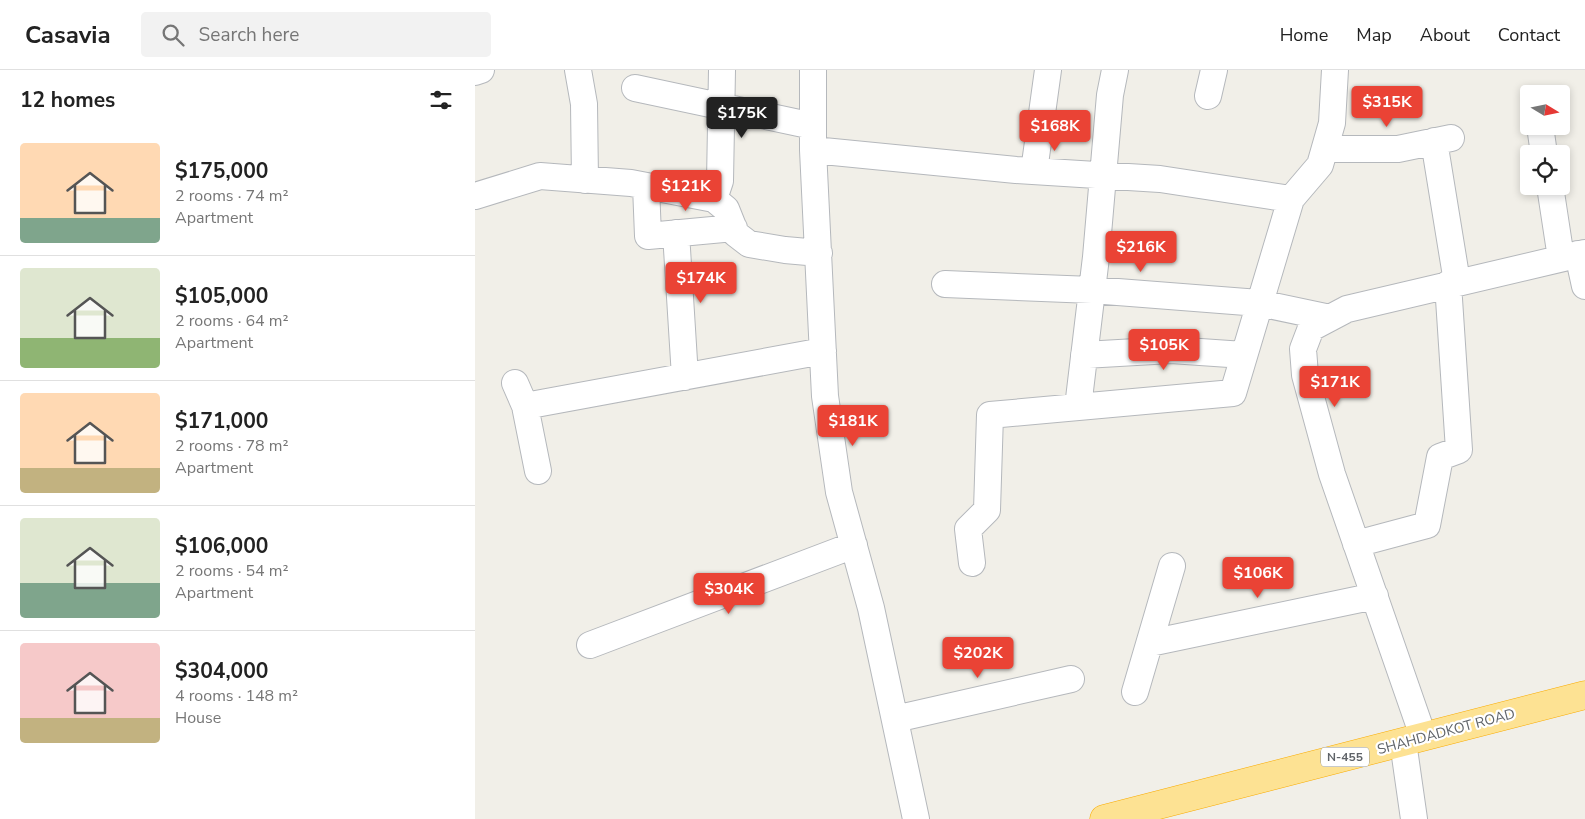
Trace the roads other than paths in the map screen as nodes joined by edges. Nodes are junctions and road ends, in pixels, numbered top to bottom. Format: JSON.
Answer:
{"nodes":[{"id":1,"x":481,"y":70,"type":"edge"},
{"id":2,"x":578,"y":70,"type":"edge"},
{"id":3,"x":722,"y":70,"type":"edge"},
{"id":4,"x":813,"y":70,"type":"edge"},
{"id":5,"x":1047,"y":70,"type":"edge"},
{"id":6,"x":1115,"y":70,"type":"edge"},
{"id":7,"x":1214,"y":70,"type":"edge"},
{"id":8,"x":1335,"y":70,"type":"edge"},
{"id":9,"x":475,"y":72,"type":"edge"},
{"id":10,"x":635,"y":88,"type":"dead end"},
{"id":11,"x":1208,"y":96,"type":"dead end"},
{"id":12,"x":722,"y":106,"type":"junction"},
{"id":13,"x":813,"y":138,"type":"junction"},
{"id":14,"x":1325,"y":149,"type":"junction"},
{"id":15,"x":1034,"y":171,"type":"junction"},
{"id":16,"x":1103,"y":176,"type":"junction"},
{"id":17,"x":585,"y":180,"type":"junction"},
{"id":18,"x":646,"y":186,"type":"junction"},
{"id":19,"x":1553,"y":195,"type":"edge"},
{"id":20,"x":475,"y":196,"type":"edge"},
{"id":21,"x":714,"y":199,"type":"junction"},
{"id":22,"x":1291,"y":199,"type":"junction"},
{"id":23,"x":734,"y":228,"type":"junction"},
{"id":24,"x":676,"y":233,"type":"junction"},
{"id":25,"x":819,"y":253,"type":"junction"},
{"id":26,"x":1575,"y":255,"type":"edge"},
{"id":27,"x":1452,"y":283,"type":"junction"},
{"id":28,"x":945,"y":284,"type":"dead end"},
{"id":29,"x":1585,"y":286,"type":"edge"},
{"id":30,"x":1092,"y":290,"type":"junction"},
{"id":31,"x":1259,"y":303,"type":"junction"},
{"id":32,"x":1330,"y":318,"type":"junction"},
{"id":33,"x":823,"y":350,"type":"junction"},
{"id":34,"x":1084,"y":355,"type":"junction"},
{"id":35,"x":1244,"y":355,"type":"junction"},
{"id":36,"x":685,"y":377,"type":"junction"},
{"id":37,"x":515,"y":382,"type":"dead end"},
{"id":38,"x":525,"y":406,"type":"junction"},
{"id":39,"x":1078,"y":407,"type":"junction"},
{"id":40,"x":538,"y":471,"type":"dead end"},
{"id":41,"x":1356,"y":544,"type":"junction"},
{"id":42,"x":854,"y":545,"type":"junction"},
{"id":43,"x":971,"y":563,"type":"dead end"},
{"id":44,"x":1172,"y":566,"type":"dead end"},
{"id":45,"x":1375,"y":596,"type":"junction"},
{"id":46,"x":1150,"y":643,"type":"junction"},
{"id":47,"x":590,"y":645,"type":"dead end"},
{"id":48,"x":1071,"y":679,"type":"dead end"},
{"id":49,"x":1135,"y":692,"type":"dead end"},
{"id":50,"x":1585,"y":695,"type":"edge"},
{"id":51,"x":895,"y":719,"type":"junction"},
{"id":52,"x":1413,"y":739,"type":"junction"},
{"id":53,"x":916,"y":819,"type":"edge"},
{"id":54,"x":1104,"y":819,"type":"edge"},
{"id":55,"x":1414,"y":819,"type":"edge"}],
"edges":[{"from":1,"to":9,"type":"street"},
{"from":2,"to":17,"type":"street"},
{"from":3,"to":12,"type":"street"},
{"from":4,"to":13,"type":"street"},
{"from":5,"to":15,"type":"street"},
{"from":6,"to":16,"type":"street"},
{"from":7,"to":11,"type":"street"},
{"from":8,"to":14,"type":"street"},
{"from":10,"to":12,"type":"street"},
{"from":12,"to":13,"type":"street"},
{"from":12,"to":21,"type":"street"},
{"from":13,"to":15,"type":"street"},
{"from":13,"to":25,"type":"street"},
{"from":14,"to":22,"type":"street"},
{"from":14,"to":27,"type":"street"},
{"from":15,"to":16,"type":"street"},
{"from":16,"to":22,"type":"street"},
{"from":16,"to":30,"type":"street"},
{"from":17,"to":18,"type":"street"},
{"from":17,"to":20,"type":"street"},
{"from":18,"to":21,"type":"street"},
{"from":18,"to":24,"type":"street"},
{"from":19,"to":26,"type":"street"},
{"from":21,"to":23,"type":"street"},
{"from":22,"to":31,"type":"street"},
{"from":23,"to":24,"type":"street"},
{"from":23,"to":25,"type":"street"},
{"from":24,"to":36,"type":"street"},
{"from":25,"to":33,"type":"street"},
{"from":26,"to":27,"type":"street"},
{"from":26,"to":29,"type":"street"},
{"from":27,"to":32,"type":"street"},
{"from":27,"to":41,"type":"street"},
{"from":28,"to":30,"type":"street"},
{"from":30,"to":31,"type":"street"},
{"from":30,"to":34,"type":"street"},
{"from":31,"to":32,"type":"street"},
{"from":31,"to":35,"type":"street"},
{"from":32,"to":41,"type":"street"},
{"from":33,"to":36,"type":"street"},
{"from":33,"to":42,"type":"street"},
{"from":34,"to":35,"type":"street"},
{"from":34,"to":39,"type":"street"},
{"from":35,"to":39,"type":"street"},
{"from":36,"to":38,"type":"street"},
{"from":37,"to":38,"type":"street"},
{"from":38,"to":40,"type":"street"},
{"from":39,"to":43,"type":"street"},
{"from":41,"to":45,"type":"street"},
{"from":42,"to":47,"type":"street"},
{"from":42,"to":51,"type":"street"},
{"from":44,"to":46,"type":"street"},
{"from":45,"to":46,"type":"street"},
{"from":45,"to":52,"type":"street"},
{"from":46,"to":49,"type":"street"},
{"from":48,"to":51,"type":"street"},
{"from":50,"to":52,"type":"highway","name":"SHAHDADKOT ROAD","number":"N-455"},
{"from":51,"to":53,"type":"street"},
{"from":52,"to":54,"type":"highway","name":"SHAHDADKOT ROAD","number":"N-455"},
{"from":52,"to":55,"type":"street"}]}
